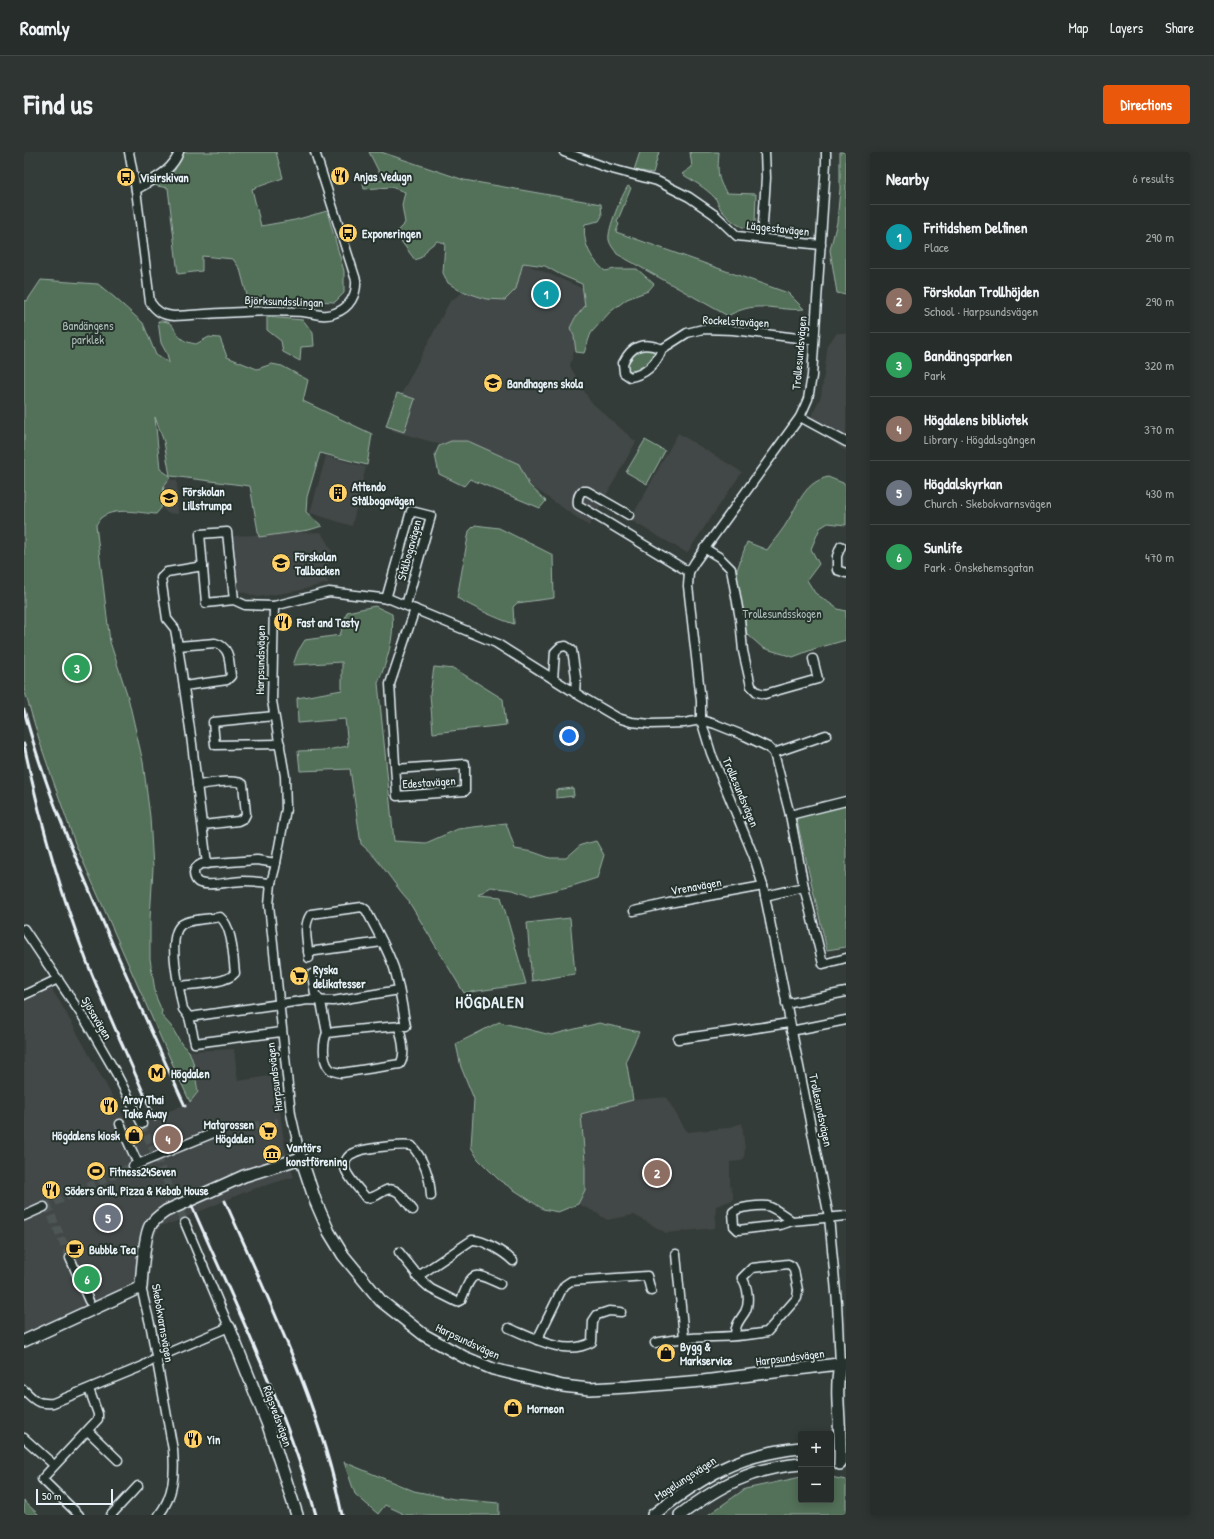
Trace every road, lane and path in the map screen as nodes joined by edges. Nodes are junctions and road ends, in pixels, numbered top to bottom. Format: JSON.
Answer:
{"nodes":[{"id":1,"x":129,"y":152,"type":"edge"},
{"id":2,"x":179,"y":152,"type":"edge"},
{"id":3,"x":315,"y":152,"type":"edge"},
{"id":4,"x":564,"y":152,"type":"edge"},
{"id":5,"x":765,"y":152,"type":"edge"},
{"id":6,"x":826,"y":152,"type":"edge"},
{"id":7,"x":136,"y":190,"type":"junction"},
{"id":8,"x":762,"y":238,"type":"junction"},
{"id":9,"x":821,"y":244,"type":"junction"},
{"id":10,"x":814,"y":340,"type":"junction"},
{"id":11,"x":662,"y":349,"type":"junction"},
{"id":12,"x":800,"y":417,"type":"junction"},
{"id":13,"x":846,"y":442,"type":"edge"},
{"id":14,"x":629,"y":515,"type":"dead end"},
{"id":15,"x":841,"y":546,"type":"dead end"},
{"id":16,"x":704,"y":548,"type":"junction"},
{"id":17,"x":203,"y":566,"type":"junction"},
{"id":18,"x":690,"y":572,"type":"junction"},
{"id":19,"x":846,"y":573,"type":"edge"},
{"id":20,"x":386,"y":599,"type":"junction"},
{"id":21,"x":234,"y":600,"type":"junction"},
{"id":22,"x":406,"y":605,"type":"junction"},
{"id":23,"x":274,"y":606,"type":"junction"},
{"id":24,"x":415,"y":609,"type":"junction"},
{"id":25,"x":178,"y":646,"type":"junction"},
{"id":26,"x":813,"y":658,"type":"dead end"},
{"id":27,"x":553,"y":679,"type":"junction"},
{"id":28,"x":184,"y":686,"type":"junction"},
{"id":29,"x":575,"y":693,"type":"junction"},
{"id":30,"x":274,"y":716,"type":"junction"},
{"id":31,"x":701,"y":720,"type":"junction"},
{"id":32,"x":826,"y":736,"type":"dead end"},
{"id":33,"x":280,"y":744,"type":"junction"},
{"id":34,"x":774,"y":753,"type":"junction"},
{"id":35,"x":396,"y":769,"type":"junction"},
{"id":36,"x":197,"y":785,"type":"junction"},
{"id":37,"x":846,"y":801,"type":"edge"},
{"id":38,"x":790,"y":815,"type":"junction"},
{"id":39,"x":203,"y":825,"type":"junction"},
{"id":40,"x":276,"y":863,"type":"junction"},
{"id":41,"x":207,"y":864,"type":"junction"},
{"id":42,"x":271,"y":883,"type":"junction"},
{"id":43,"x":763,"y":886,"type":"junction"},
{"id":44,"x":804,"y":887,"type":"junction"},
{"id":45,"x":765,"y":896,"type":"junction"},
{"id":46,"x":634,"y":911,"type":"dead end"},
{"id":47,"x":24,"y":929,"type":"edge"},
{"id":48,"x":382,"y":942,"type":"junction"},
{"id":49,"x":846,"y":958,"type":"edge"},
{"id":50,"x":312,"y":974,"type":"dead end"},
{"id":51,"x":58,"y":979,"type":"junction"},
{"id":52,"x":179,"y":986,"type":"junction"},
{"id":53,"x":399,"y":990,"type":"junction"},
{"id":54,"x":846,"y":992,"type":"edge"},
{"id":55,"x":24,"y":995,"type":"edge"},
{"id":56,"x":321,"y":1002,"type":"junction"},
{"id":57,"x":786,"y":1004,"type":"junction"},
{"id":58,"x":279,"y":1005,"type":"junction"},
{"id":59,"x":189,"y":1017,"type":"junction"},
{"id":60,"x":846,"y":1020,"type":"edge"},
{"id":61,"x":399,"y":1026,"type":"junction"},
{"id":62,"x":790,"y":1027,"type":"junction"},
{"id":63,"x":282,"y":1032,"type":"junction"},
{"id":64,"x":327,"y":1033,"type":"junction"},
{"id":65,"x":678,"y":1039,"type":"dead end"},
{"id":66,"x":120,"y":1124,"type":"dead end"},
{"id":67,"x":142,"y":1124,"type":"tunnel mouth"},
{"id":68,"x":216,"y":1132,"type":"tunnel mouth"},
{"id":69,"x":301,"y":1158,"type":"junction"},
{"id":70,"x":431,"y":1196,"type":"dead end"},
{"id":71,"x":44,"y":1207,"type":"tunnel mouth"},
{"id":72,"x":413,"y":1210,"type":"dead end"},
{"id":73,"x":24,"y":1216,"type":"edge"},
{"id":74,"x":846,"y":1216,"type":"edge"},
{"id":75,"x":829,"y":1218,"type":"junction"},
{"id":76,"x":792,"y":1221,"type":"junction"},
{"id":77,"x":185,"y":1223,"type":"tunnel mouth"},
{"id":78,"x":399,"y":1252,"type":"dead end"},
{"id":79,"x":676,"y":1254,"type":"dead end"},
{"id":80,"x":70,"y":1258,"type":"tunnel mouth"},
{"id":81,"x":514,"y":1261,"type":"dead end"},
{"id":82,"x":417,"y":1277,"type":"junction"},
{"id":83,"x":500,"y":1284,"type":"dead end"},
{"id":84,"x":141,"y":1287,"type":"junction"},
{"id":85,"x":651,"y":1291,"type":"dead end"},
{"id":86,"x":89,"y":1301,"type":"dead end"},
{"id":87,"x":621,"y":1312,"type":"dead end"},
{"id":88,"x":229,"y":1327,"type":"junction"},
{"id":89,"x":509,"y":1328,"type":"dead end"},
{"id":90,"x":735,"y":1335,"type":"junction"},
{"id":91,"x":684,"y":1338,"type":"junction"},
{"id":92,"x":537,"y":1340,"type":"junction"},
{"id":93,"x":24,"y":1341,"type":"edge"},
{"id":94,"x":655,"y":1343,"type":"dead end"},
{"id":95,"x":156,"y":1358,"type":"junction"},
{"id":96,"x":843,"y":1363,"type":"edge"},
{"id":97,"x":846,"y":1377,"type":"edge"},
{"id":98,"x":89,"y":1389,"type":"junction"},
{"id":99,"x":24,"y":1390,"type":"edge"},
{"id":100,"x":88,"y":1431,"type":"junction"},
{"id":101,"x":24,"y":1438,"type":"edge"},
{"id":102,"x":839,"y":1447,"type":"edge"},
{"id":103,"x":798,"y":1448,"type":"edge"},
{"id":104,"x":118,"y":1460,"type":"dead end"},
{"id":105,"x":798,"y":1464,"type":"edge"},
{"id":106,"x":839,"y":1464,"type":"edge"},
{"id":107,"x":54,"y":1465,"type":"junction"},
{"id":108,"x":138,"y":1486,"type":"dead end"},
{"id":109,"x":79,"y":1515,"type":"edge"},
{"id":110,"x":111,"y":1515,"type":"edge"},
{"id":111,"x":159,"y":1515,"type":"edge"},
{"id":112,"x":297,"y":1515,"type":"edge"},
{"id":113,"x":653,"y":1515,"type":"edge"},
{"id":114,"x":680,"y":1515,"type":"edge"}],
"edges":[{"from":1,"to":7,"type":"street","name":"Björksundsslingan"},
{"from":2,"to":7,"type":"street"},
{"from":3,"to":7,"type":"street","name":"Björksundsslingan"},
{"from":4,"to":8,"type":"street","name":"Läggestavägen"},
{"from":5,"to":8,"type":"street"},
{"from":6,"to":9,"type":"street","name":"Trollesundsvägen"},
{"from":8,"to":9,"type":"street","name":"Läggestavägen"},
{"from":9,"to":10,"type":"street","name":"Trollesundsvägen"},
{"from":10,"to":11,"type":"street","name":"Rockelstavägen"},
{"from":10,"to":12,"type":"street","name":"Trollesundsvägen"},
{"from":11,"to":11,"type":"street","name":"Rockelstavägen"},
{"from":12,"to":13,"type":"street"},
{"from":12,"to":16,"type":"street","name":"Trollesundsvägen"},
{"from":14,"to":18,"type":"street"},
{"from":15,"to":19,"type":"street"},
{"from":16,"to":18,"type":"street","name":"Trollesundsvägen"},
{"from":16,"to":26,"type":"street"},
{"from":17,"to":21,"type":"street"},
{"from":17,"to":21,"type":"street"},
{"from":17,"to":25,"type":"street"},
{"from":18,"to":31,"type":"street","name":"Trollesundsvägen"},
{"from":20,"to":22,"type":"street"},
{"from":20,"to":22,"type":"street","name":"Stålbogavägen"},
{"from":20,"to":23,"type":"street"},
{"from":21,"to":23,"type":"street"},
{"from":22,"to":24,"type":"street"},
{"from":23,"to":30,"type":"street","name":"Harpsundsvägen"},
{"from":24,"to":27,"type":"street"},
{"from":24,"to":35,"type":"street","name":"Edestavägen"},
{"from":25,"to":28,"type":"street"},
{"from":25,"to":28,"type":"street"},
{"from":27,"to":29,"type":"street"},
{"from":27,"to":29,"type":"street"},
{"from":28,"to":36,"type":"street"},
{"from":29,"to":31,"type":"street"},
{"from":30,"to":33,"type":"street","name":"Harpsundsvägen"},
{"from":30,"to":33,"type":"street"},
{"from":31,"to":34,"type":"street"},
{"from":31,"to":43,"type":"street","name":"Trollesundsvägen"},
{"from":32,"to":34,"type":"street"},
{"from":33,"to":40,"type":"street","name":"Harpsundsvägen"},
{"from":34,"to":38,"type":"street"},
{"from":35,"to":35,"type":"street","name":"Edestavägen"},
{"from":36,"to":39,"type":"street"},
{"from":36,"to":39,"type":"street"},
{"from":37,"to":38,"type":"street"},
{"from":38,"to":44,"type":"street"},
{"from":39,"to":41,"type":"street"},
{"from":40,"to":41,"type":"street"},
{"from":40,"to":42,"type":"street","name":"Harpsundsvägen"},
{"from":41,"to":42,"type":"street"},
{"from":42,"to":58,"type":"street","name":"Harpsundsvägen"},
{"from":43,"to":45,"type":"street","name":"Trollesundsvägen"},
{"from":43,"to":46,"type":"street","name":"Vrenavägen"},
{"from":44,"to":45,"type":"street"},
{"from":44,"to":49,"type":"street"},
{"from":45,"to":57,"type":"street","name":"Trollesundsvägen"},
{"from":47,"to":51,"type":"street","name":"Sjösavägen"},
{"from":48,"to":48,"type":"street"},
{"from":48,"to":53,"type":"street"},
{"from":50,"to":56,"type":"street"},
{"from":51,"to":55,"type":"street"},
{"from":51,"to":67,"type":"street","name":"Sjösavägen"},
{"from":52,"to":52,"type":"street","name":"Harpsundsvägen"},
{"from":52,"to":59,"type":"street","name":"Harpsundsvägen"},
{"from":53,"to":56,"type":"street"},
{"from":53,"to":61,"type":"street"},
{"from":54,"to":57,"type":"street"},
{"from":56,"to":58,"type":"street"},
{"from":56,"to":64,"type":"street"},
{"from":57,"to":62,"type":"street","name":"Trollesundsvägen"},
{"from":58,"to":59,"type":"street"},
{"from":58,"to":63,"type":"street","name":"Harpsundsvägen"},
{"from":59,"to":63,"type":"street","name":"Harpsundsvägen"},
{"from":60,"to":62,"type":"street"},
{"from":61,"to":64,"type":"street"},
{"from":61,"to":64,"type":"street"},
{"from":62,"to":65,"type":"street"},
{"from":62,"to":75,"type":"street","name":"Trollesundsvägen"},
{"from":63,"to":69,"type":"street","name":"Harpsundsvägen"},
{"from":66,"to":68,"type":"street"},
{"from":69,"to":84,"type":"street","name":"Skebokvarnsvägen"},
{"from":69,"to":96,"type":"street","name":"Harpsundsvägen"},
{"from":70,"to":72,"type":"street"},
{"from":71,"to":73,"type":"street"},
{"from":74,"to":75,"type":"street"},
{"from":75,"to":76,"type":"street"},
{"from":75,"to":96,"type":"street","name":"Trollesundsvägen"},
{"from":76,"to":76,"type":"street"},
{"from":77,"to":88,"type":"street"},
{"from":78,"to":82,"type":"street"},
{"from":79,"to":91,"type":"street"},
{"from":80,"to":86,"type":"street"},
{"from":81,"to":82,"type":"street"},
{"from":82,"to":83,"type":"street"},
{"from":84,"to":93,"type":"street"},
{"from":84,"to":95,"type":"street","name":"Skebokvarnsvägen"},
{"from":85,"to":92,"type":"street"},
{"from":87,"to":92,"type":"street"},
{"from":88,"to":95,"type":"street"},
{"from":88,"to":112,"type":"street","name":"Rågsvedsvägen"},
{"from":89,"to":92,"type":"street"},
{"from":90,"to":90,"type":"street"},
{"from":90,"to":91,"type":"street"},
{"from":91,"to":94,"type":"street"},
{"from":95,"to":98,"type":"street"},
{"from":95,"to":111,"type":"street","name":"Skebokvarnsvägen"},
{"from":96,"to":97,"type":"street","name":"Trollesundsvägen"},
{"from":96,"to":102,"type":"street","name":"Trollesundsvägen"},
{"from":98,"to":99,"type":"street"},
{"from":98,"to":100,"type":"street"},
{"from":100,"to":104,"type":"street"},
{"from":100,"to":107,"type":"street"},
{"from":101,"to":107,"type":"street"},
{"from":102,"to":106,"type":"street","name":"Trollesundsvägen"},
{"from":103,"to":113,"type":"street","name":"Magelungsvägen"},
{"from":105,"to":114,"type":"street"},
{"from":107,"to":109,"type":"street"},
{"from":108,"to":110,"type":"street"}]}
